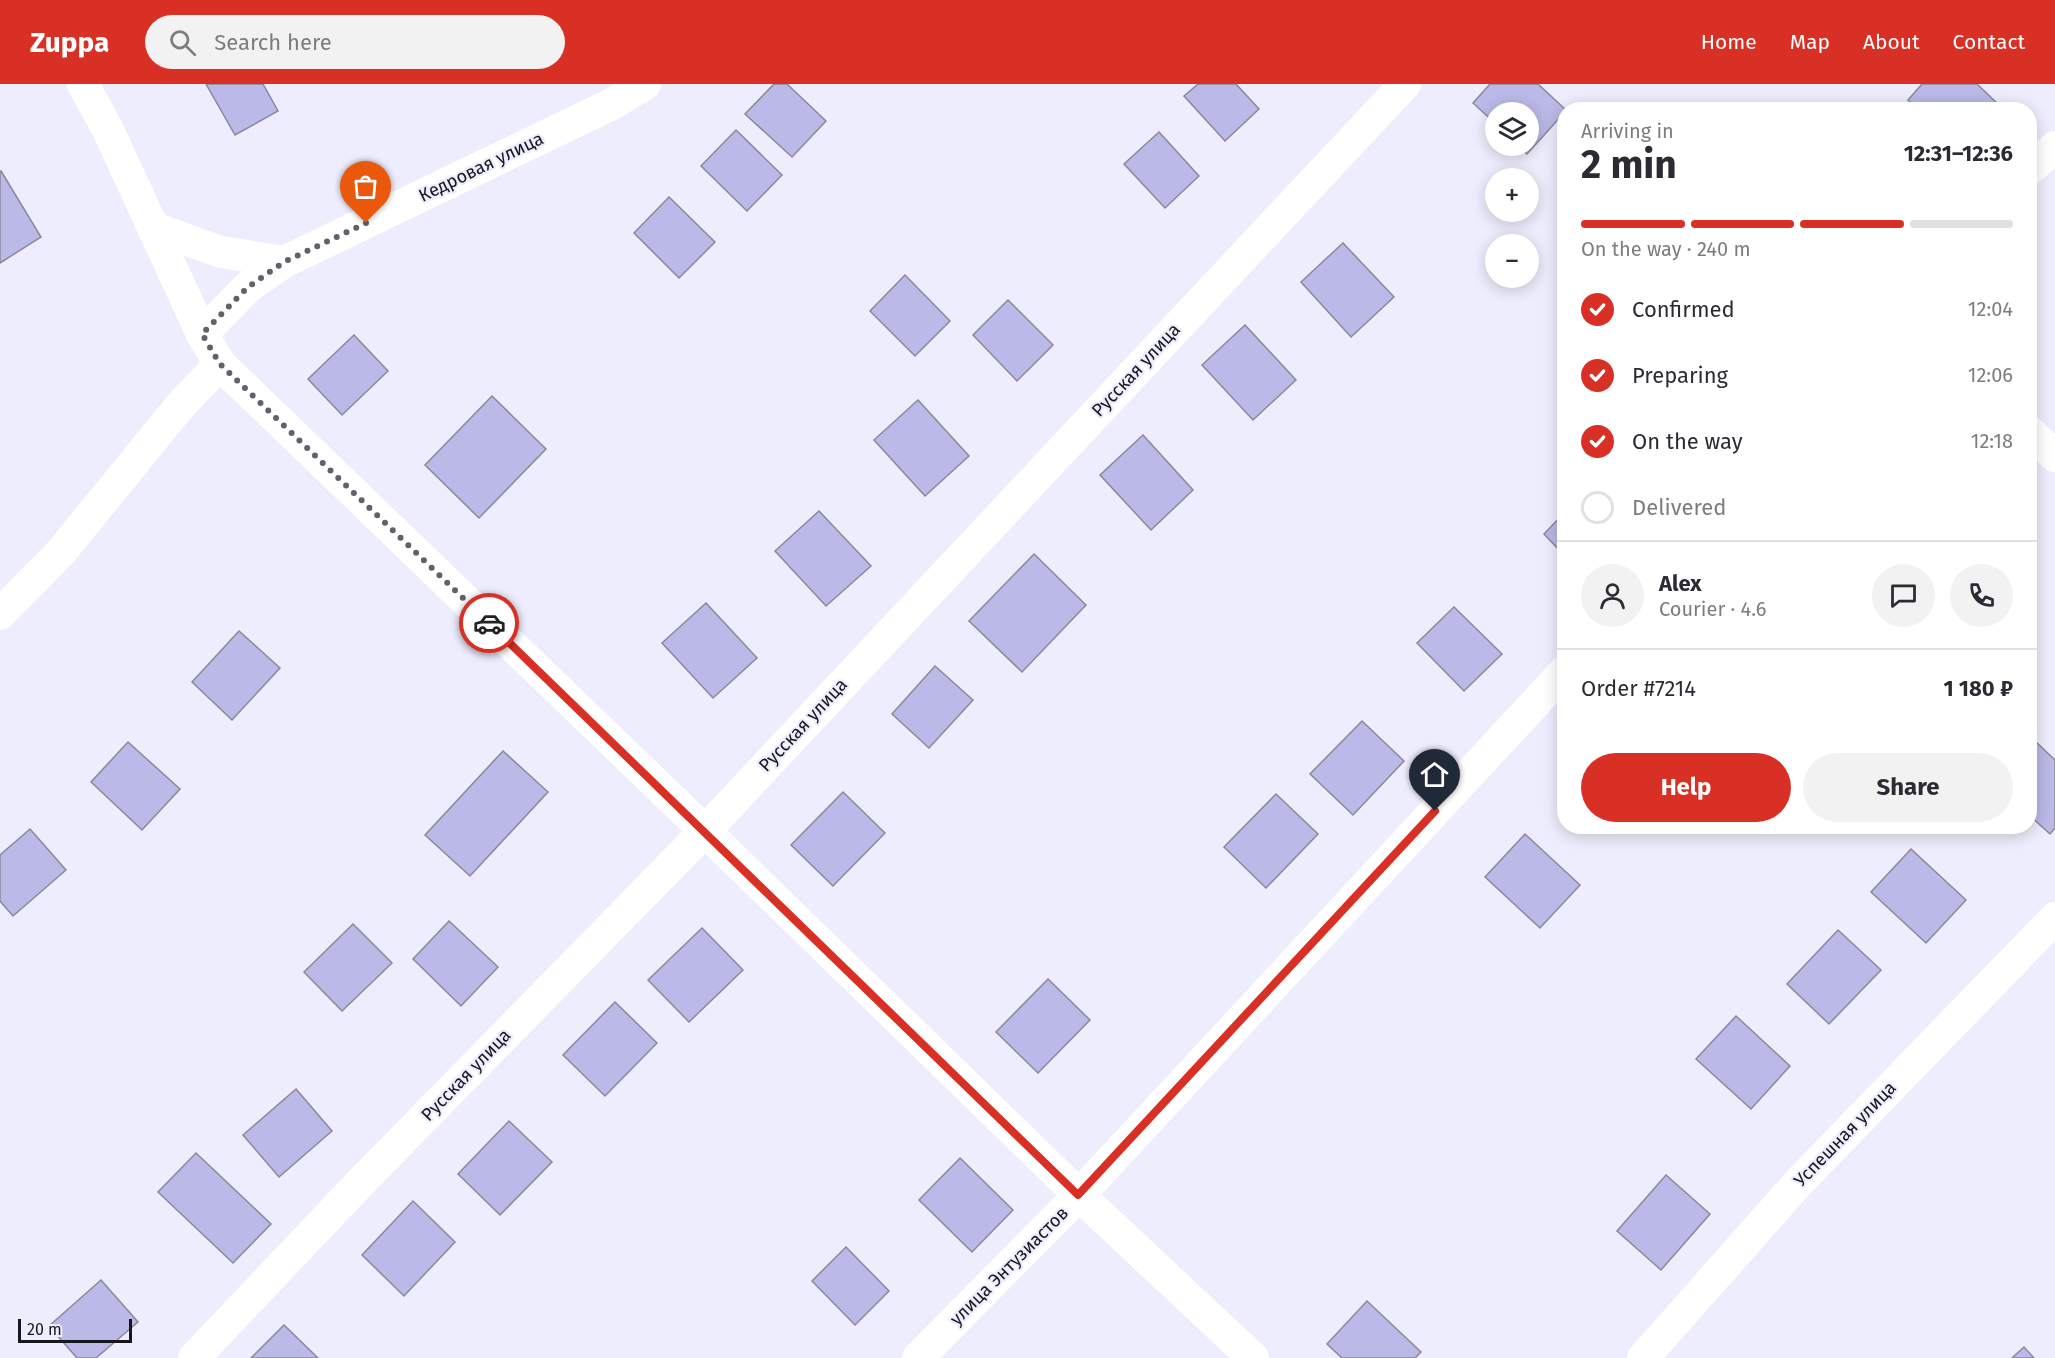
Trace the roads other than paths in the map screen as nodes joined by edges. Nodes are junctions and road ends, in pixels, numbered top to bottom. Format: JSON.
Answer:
{"nodes":[{"id":1,"x":83,"y":84,"type":"edge"},
{"id":2,"x":645,"y":84,"type":"edge"},
{"id":3,"x":1404,"y":84,"type":"edge"},
{"id":4,"x":2055,"y":147,"type":"edge"},
{"id":5,"x":2037,"y":163,"type":"edge"},
{"id":6,"x":154,"y":228,"type":"junction"},
{"id":7,"x":284,"y":262,"type":"junction"},
{"id":8,"x":202,"y":334,"type":"junction"},
{"id":9,"x":220,"y":364,"type":"junction"},
{"id":10,"x":2037,"y":439,"type":"edge"},
{"id":11,"x":2055,"y":456,"type":"edge"},
{"id":12,"x":0,"y":614,"type":"edge"},
{"id":13,"x":1557,"y":680,"type":"edge"},
{"id":14,"x":705,"y":831,"type":"junction"},
{"id":15,"x":2055,"y":918,"type":"edge"},
{"id":16,"x":1078,"y":1195,"type":"junction"},
{"id":17,"x":194,"y":1358,"type":"edge"},
{"id":18,"x":918,"y":1358,"type":"edge"},
{"id":19,"x":1253,"y":1358,"type":"edge"},
{"id":20,"x":1643,"y":1358,"type":"edge"}],
"edges":[{"from":1,"to":6,"type":"street"},
{"from":2,"to":7,"type":"street","name":"Кедровая улица"},
{"from":3,"to":14,"type":"street","name":"Русская улица"},
{"from":4,"to":5,"type":"street"},
{"from":6,"to":7,"type":"street"},
{"from":6,"to":8,"type":"street"},
{"from":7,"to":8,"type":"street","name":"Кедровая улица"},
{"from":8,"to":9,"type":"street"},
{"from":9,"to":12,"type":"street"},
{"from":9,"to":14,"type":"street"},
{"from":10,"to":11,"type":"street"},
{"from":13,"to":16,"type":"street","name":"улица Энтузиастов"},
{"from":14,"to":16,"type":"street"},
{"from":14,"to":17,"type":"street","name":"Русская улица"},
{"from":15,"to":20,"type":"street","name":"Успешная улица"},
{"from":16,"to":18,"type":"street","name":"улица Энтузиастов"},
{"from":16,"to":19,"type":"street"}]}
